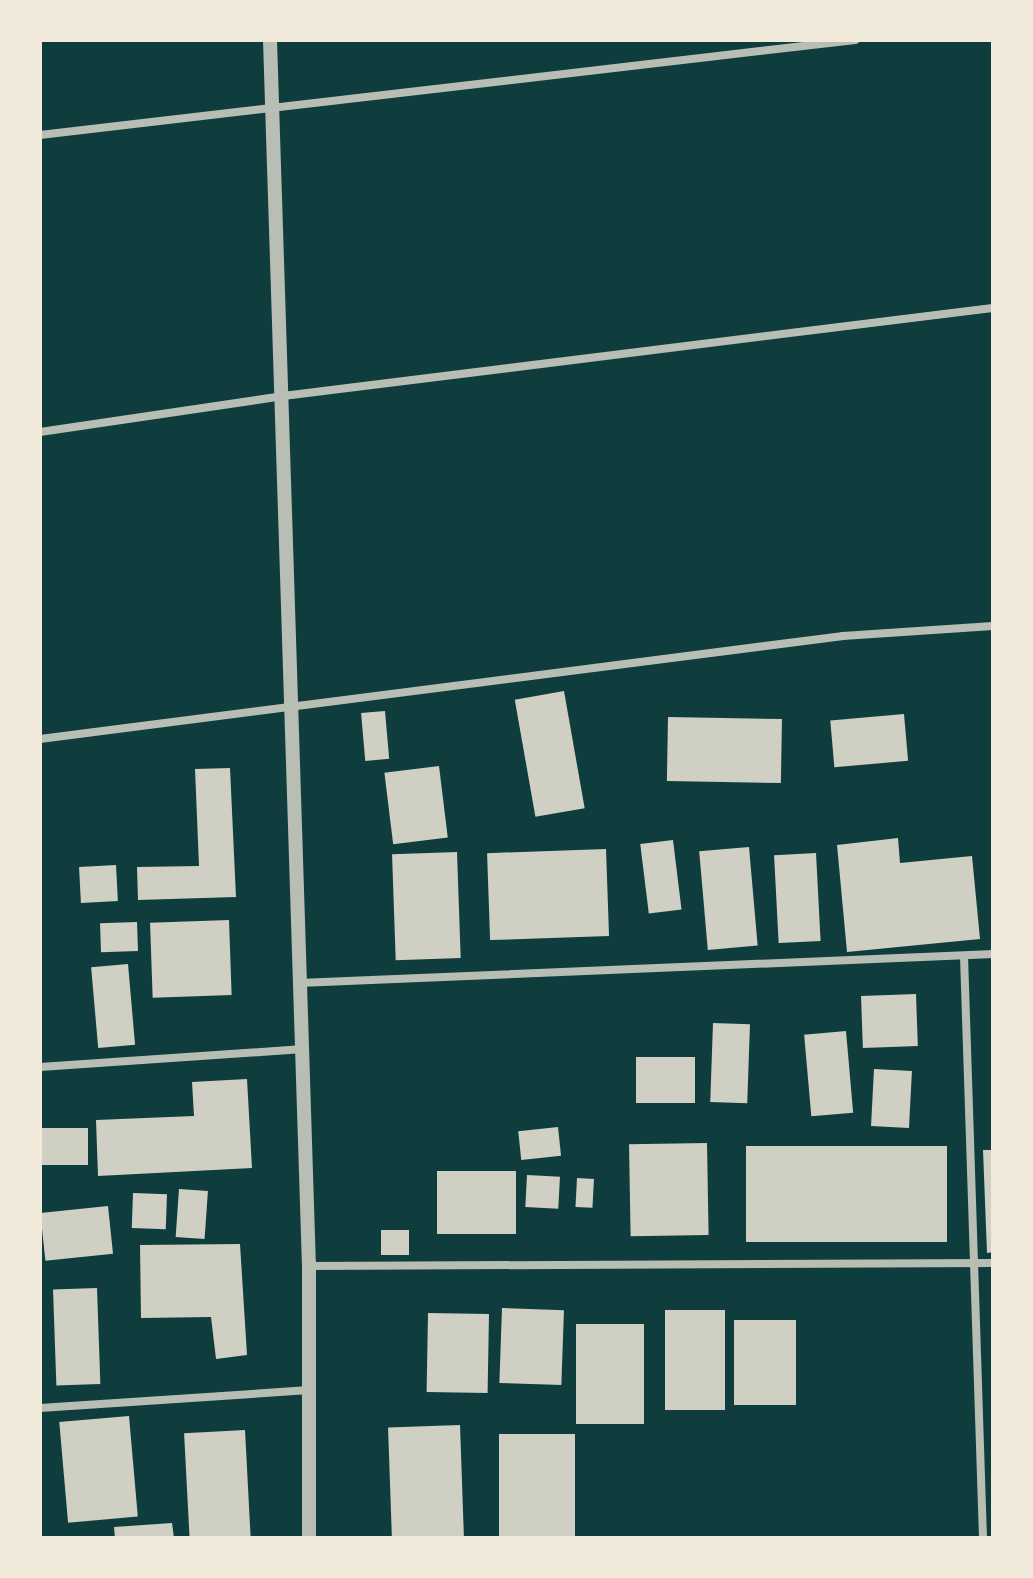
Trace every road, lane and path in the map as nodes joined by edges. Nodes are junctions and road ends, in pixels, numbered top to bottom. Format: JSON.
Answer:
{"nodes":[{"id":1,"x":270,"y":40,"type":"edge"},
{"id":2,"x":855,"y":40,"type":"edge"},
{"id":3,"x":273,"y":106,"type":"junction"},
{"id":4,"x":40,"y":135,"type":"edge"},
{"id":5,"x":993,"y":308,"type":"edge"},
{"id":6,"x":283,"y":396,"type":"junction"},
{"id":7,"x":40,"y":432,"type":"edge"},
{"id":8,"x":993,"y":626,"type":"edge"},
{"id":9,"x":293,"y":710,"type":"junction"},
{"id":10,"x":40,"y":739,"type":"edge"},
{"id":11,"x":993,"y":954,"type":"edge"},
{"id":12,"x":964,"y":956,"type":"junction"},
{"id":13,"x":299,"y":983,"type":"junction"},
{"id":14,"x":303,"y":1049,"type":"junction"},
{"id":15,"x":40,"y":1067,"type":"edge"},
{"id":16,"x":976,"y":1263,"type":"junction"},
{"id":17,"x":993,"y":1263,"type":"edge"},
{"id":18,"x":309,"y":1266,"type":"junction"},
{"id":19,"x":309,"y":1390,"type":"junction"},
{"id":20,"x":40,"y":1408,"type":"edge"},
{"id":21,"x":309,"y":1538,"type":"edge"},
{"id":22,"x":983,"y":1538,"type":"edge"}],
"edges":[{"from":1,"to":3,"type":"street"},
{"from":2,"to":3,"type":"street"},
{"from":3,"to":4,"type":"street"},
{"from":3,"to":6,"type":"street"},
{"from":5,"to":6,"type":"street"},
{"from":6,"to":7,"type":"street"},
{"from":6,"to":9,"type":"street"},
{"from":8,"to":9,"type":"street"},
{"from":9,"to":10,"type":"street"},
{"from":9,"to":13,"type":"street"},
{"from":11,"to":12,"type":"street"},
{"from":12,"to":13,"type":"street"},
{"from":12,"to":16,"type":"street"},
{"from":13,"to":14,"type":"street"},
{"from":14,"to":15,"type":"street"},
{"from":14,"to":18,"type":"street"},
{"from":16,"to":17,"type":"street"},
{"from":16,"to":18,"type":"street"},
{"from":16,"to":22,"type":"street"},
{"from":18,"to":19,"type":"street"},
{"from":19,"to":20,"type":"street"},
{"from":19,"to":21,"type":"street"}]}
